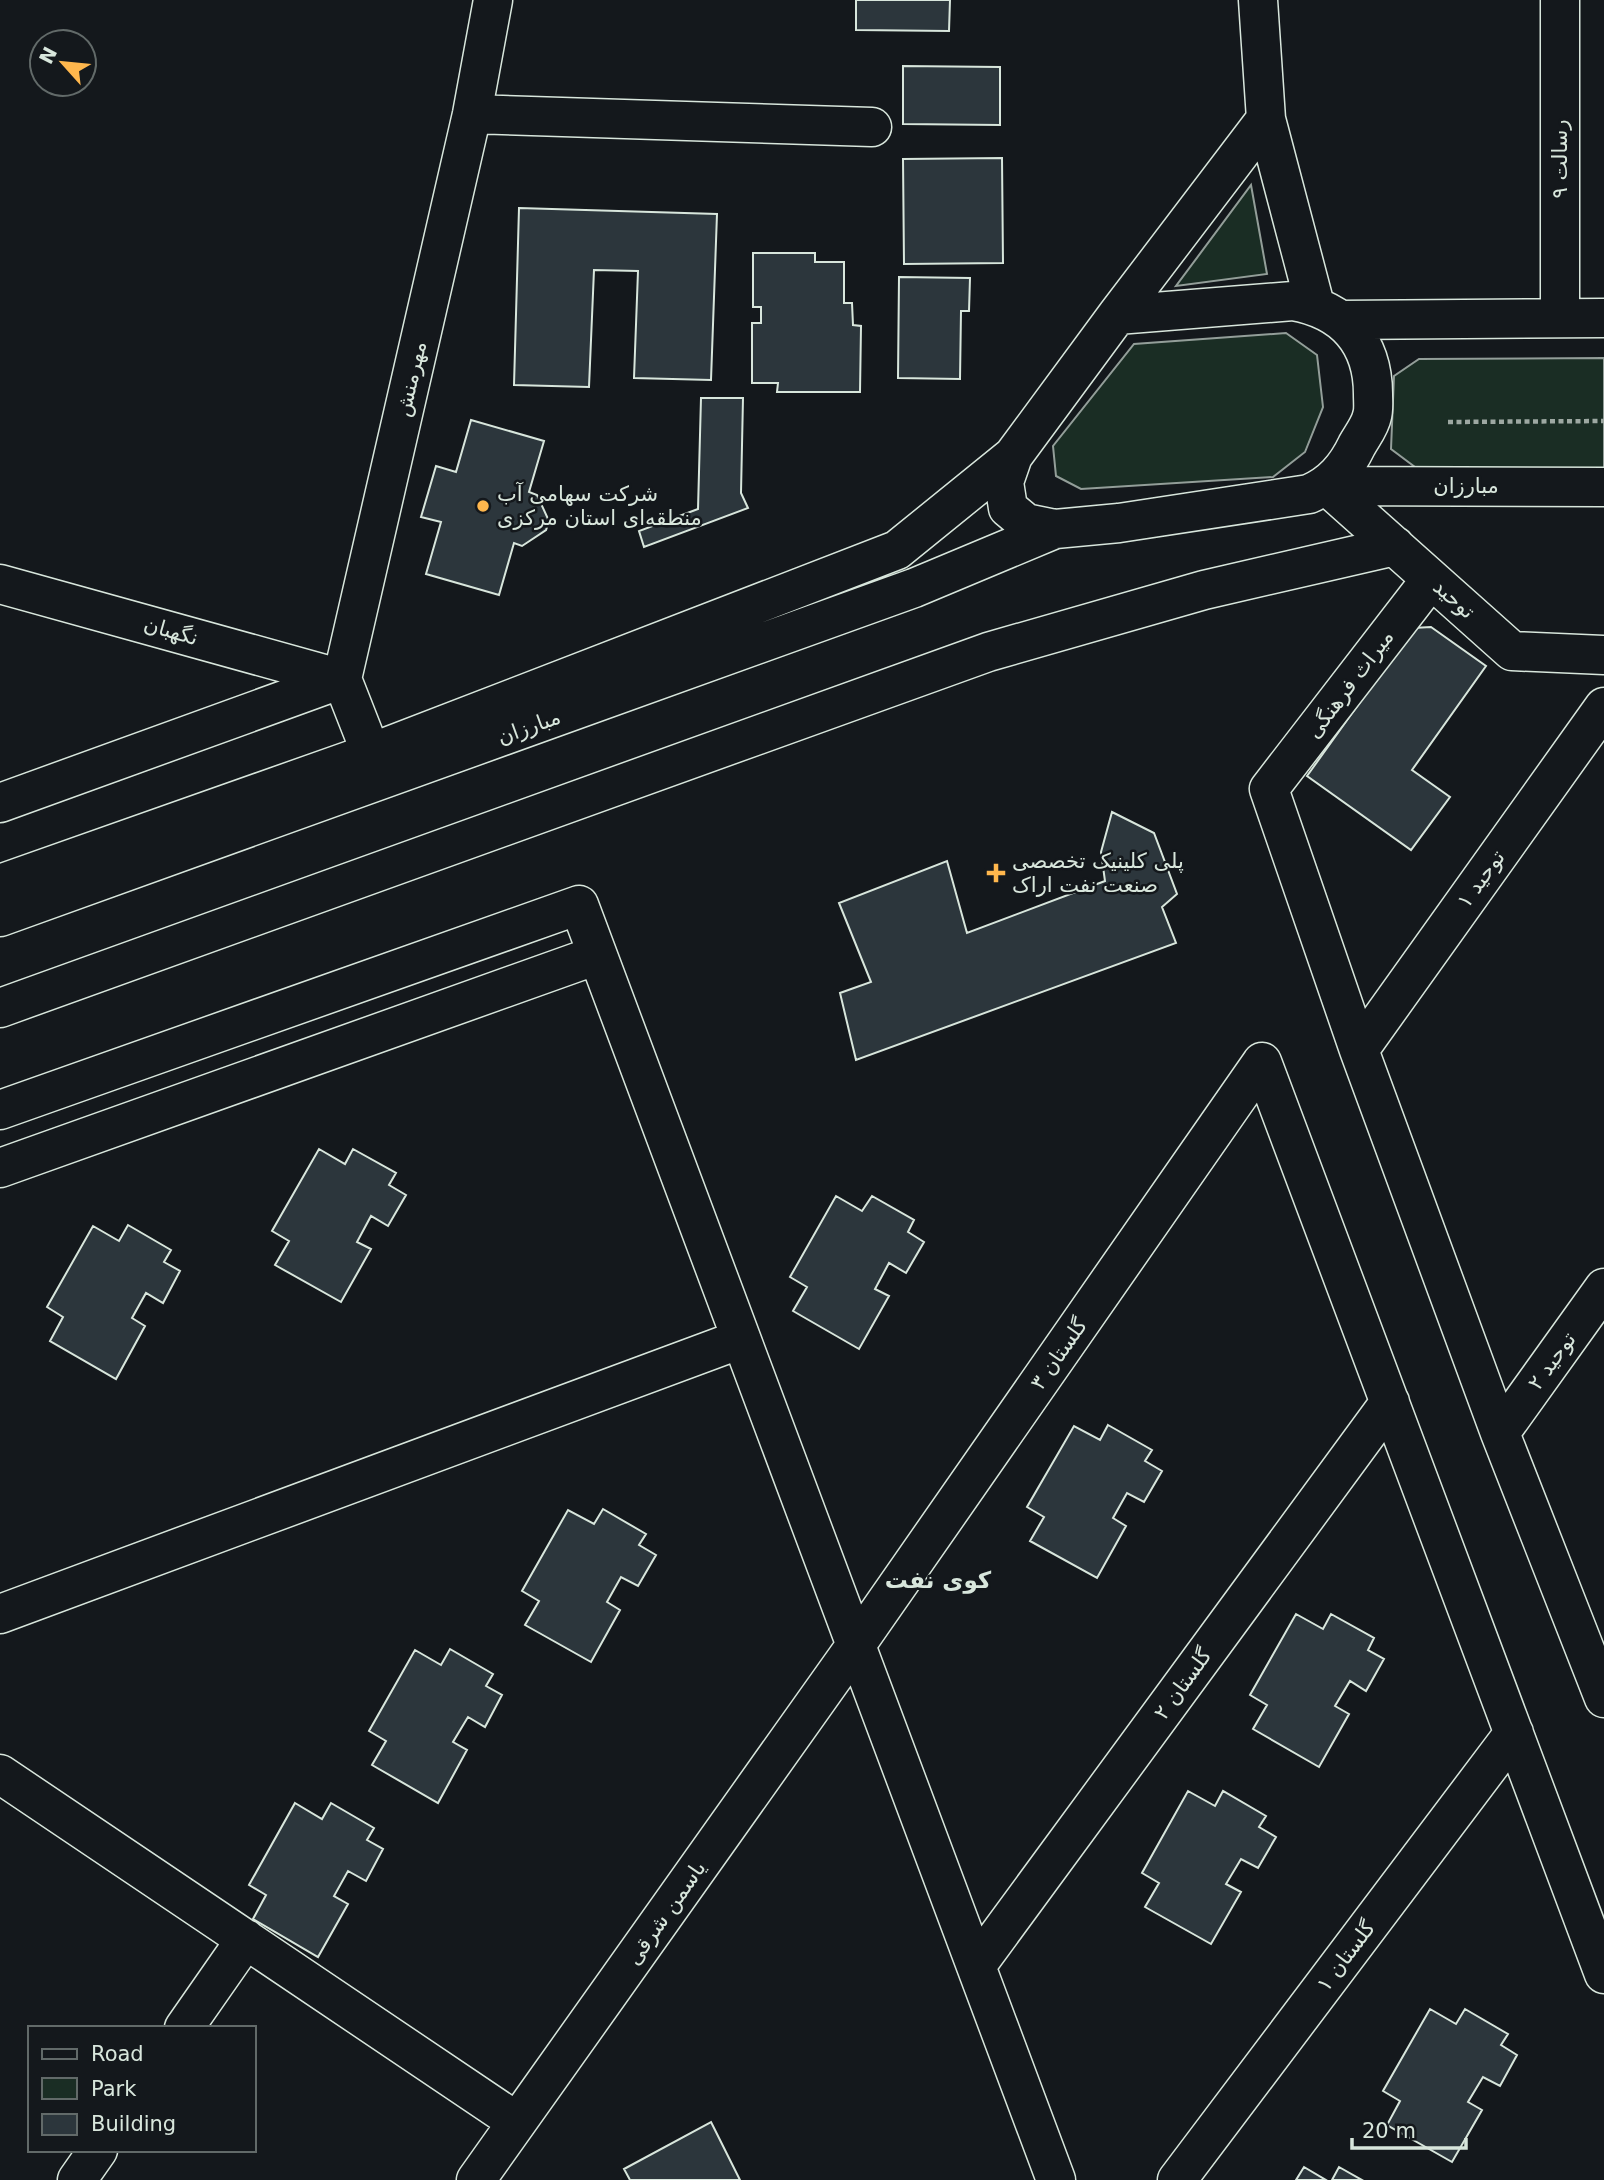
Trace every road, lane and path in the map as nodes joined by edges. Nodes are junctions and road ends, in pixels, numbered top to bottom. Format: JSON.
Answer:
{"nodes":[{"id":1,"x":493,"y":0,"type":"edge"},
{"id":2,"x":1258,"y":0,"type":"edge"},
{"id":3,"x":1560,"y":0,"type":"edge"},
{"id":4,"x":472,"y":114,"type":"junction"},
{"id":5,"x":1266,"y":119,"type":"junction"},
{"id":6,"x":872,"y":127,"type":"dead end"},
{"id":7,"x":1328,"y":313,"type":"junction"},
{"id":8,"x":1118,"y":316,"type":"junction"},
{"id":9,"x":1560,"y":318,"type":"junction"},
{"id":10,"x":1604,"y":318,"type":"edge"},
{"id":11,"x":1604,"y":421,"type":"edge"},
{"id":12,"x":1448,"y":422,"type":"dead end"},
{"id":13,"x":1013,"y":456,"type":"junction"},
{"id":14,"x":1327,"y":486,"type":"junction"},
{"id":15,"x":1604,"y":487,"type":"edge"},
{"id":16,"x":1055,"y":529,"type":"junction"},
{"id":17,"x":1395,"y":546,"type":"junction"},
{"id":18,"x":1431,"y":579,"type":"junction"},
{"id":19,"x":0,"y":584,"type":"edge"},
{"id":20,"x":1604,"y":655,"type":"edge"},
{"id":21,"x":342,"y":679,"type":"junction"},
{"id":22,"x":1604,"y":707,"type":"edge"},
{"id":23,"x":371,"y":753,"type":"junction"},
{"id":24,"x":0,"y":803,"type":"edge"},
{"id":25,"x":0,"y":884,"type":"edge"},
{"id":26,"x":0,"y":917,"type":"edge"},
{"id":27,"x":597,"y":955,"type":"junction"},
{"id":28,"x":0,"y":1008,"type":"edge"},
{"id":29,"x":1359,"y":1050,"type":"junction"},
{"id":30,"x":0,"y":1110,"type":"edge"},
{"id":31,"x":0,"y":1168,"type":"edge"},
{"id":32,"x":1604,"y":1288,"type":"edge"},
{"id":33,"x":741,"y":1339,"type":"junction"},
{"id":34,"x":1390,"y":1402,"type":"junction"},
{"id":35,"x":1500,"y":1433,"type":"junction"},
{"id":36,"x":12,"y":1609,"type":"edge"},
{"id":37,"x":0,"y":1641,"type":"edge"},
{"id":38,"x":856,"y":1645,"type":"junction"},
{"id":39,"x":1604,"y":1698,"type":"edge"},
{"id":40,"x":1514,"y":1733,"type":"junction"},
{"id":41,"x":0,"y":1774,"type":"edge"},
{"id":42,"x":246,"y":1939,"type":"junction"},
{"id":43,"x":976,"y":1966,"type":"junction"},
{"id":44,"x":1604,"y":1974,"type":"edge"},
{"id":45,"x":185,"y":2026,"type":"edge"},
{"id":46,"x":517,"y":2122,"type":"junction"},
{"id":47,"x":97,"y":2152,"type":"edge"},
{"id":48,"x":77,"y":2180,"type":"edge"},
{"id":49,"x":476,"y":2180,"type":"edge"},
{"id":50,"x":1056,"y":2180,"type":"edge"},
{"id":51,"x":1177,"y":2180,"type":"edge"}],
"edges":[{"from":1,"to":4,"type":"street","name":"مهرمنش"},
{"from":2,"to":5,"type":"street"},
{"from":3,"to":9,"type":"street","name":"رسالت ۹"},
{"from":4,"to":6,"type":"street"},
{"from":4,"to":21,"type":"street","name":"مهرمنش"},
{"from":5,"to":7,"type":"street"},
{"from":5,"to":8,"type":"street"},
{"from":7,"to":8,"type":"street"},
{"from":7,"to":9,"type":"street"},
{"from":7,"to":14,"type":"street"},
{"from":8,"to":13,"type":"street"},
{"from":9,"to":10,"type":"street"},
{"from":11,"to":12,"type":"path"},
{"from":13,"to":16,"type":"street"},
{"from":13,"to":23,"type":"street","name":"مبارزان"},
{"from":14,"to":15,"type":"street","name":"مبارزان"},
{"from":14,"to":16,"type":"street","name":"مبارزان"},
{"from":14,"to":17,"type":"street","name":"توحید"},
{"from":16,"to":26,"type":"street","name":"مبارزان"},
{"from":17,"to":18,"type":"street","name":"توحید"},
{"from":17,"to":28,"type":"street"},
{"from":18,"to":20,"type":"street","name":"توحید"},
{"from":18,"to":29,"type":"street","name":"میراث فرهنگی"},
{"from":19,"to":21,"type":"street","name":"نگهبان"},
{"from":21,"to":23,"type":"street"},
{"from":21,"to":24,"type":"street"},
{"from":22,"to":29,"type":"street","name":"توحید ۱"},
{"from":23,"to":25,"type":"street","name":"مبارزان"},
{"from":27,"to":30,"type":"street"},
{"from":27,"to":31,"type":"street"},
{"from":27,"to":33,"type":"street"},
{"from":29,"to":35,"type":"street"},
{"from":32,"to":35,"type":"street","name":"توحید ۲"},
{"from":33,"to":36,"type":"street"},
{"from":33,"to":38,"type":"street"},
{"from":34,"to":38,"type":"street","name":"گلستان ۳"},
{"from":34,"to":40,"type":"street"},
{"from":34,"to":43,"type":"street","name":"گلستان ۲"},
{"from":35,"to":39,"type":"street"},
{"from":36,"to":37,"type":"street"},
{"from":38,"to":43,"type":"street"},
{"from":38,"to":46,"type":"street","name":"یاسمن شرقی"},
{"from":40,"to":44,"type":"street"},
{"from":40,"to":51,"type":"street","name":"گلستان ۱"},
{"from":41,"to":42,"type":"street"},
{"from":42,"to":45,"type":"street"},
{"from":42,"to":46,"type":"street"},
{"from":43,"to":50,"type":"street"},
{"from":46,"to":49,"type":"street","name":"یاسمن شرقی"},
{"from":47,"to":48,"type":"street"}]}
